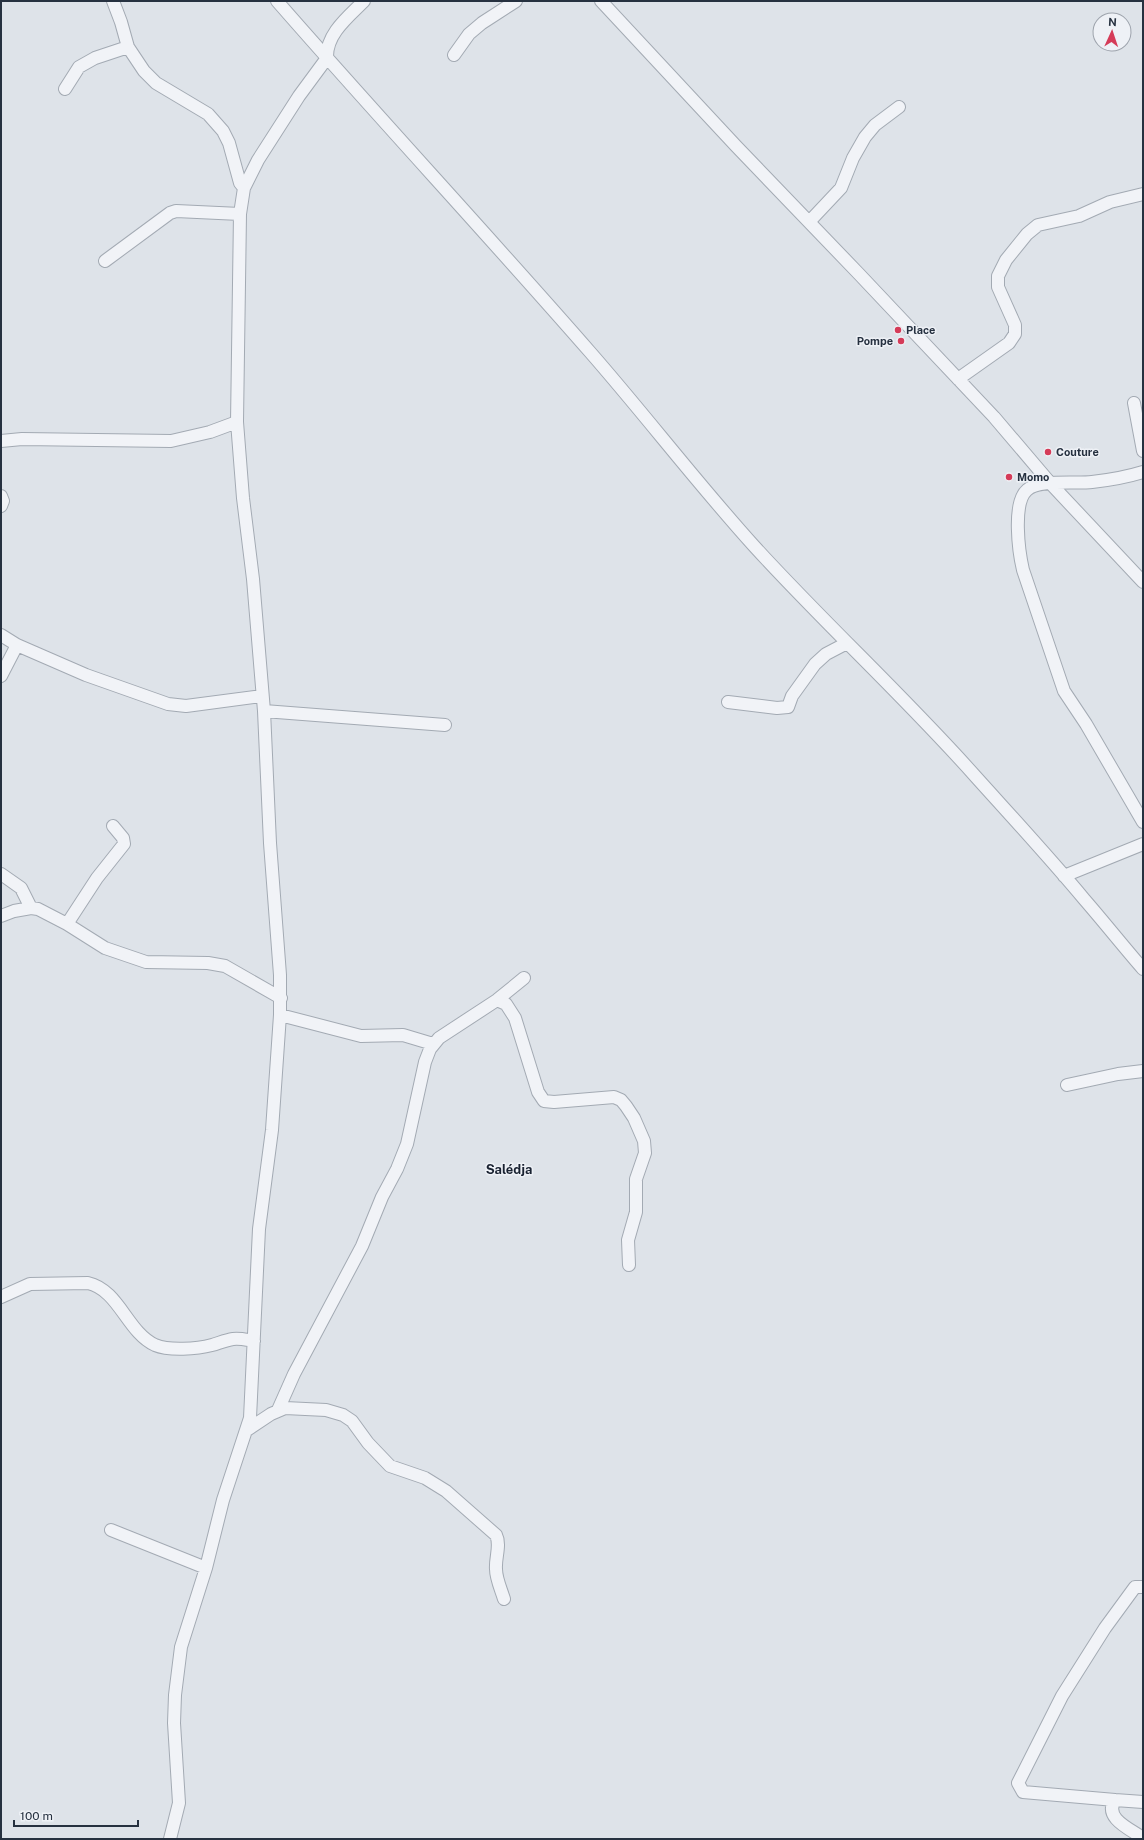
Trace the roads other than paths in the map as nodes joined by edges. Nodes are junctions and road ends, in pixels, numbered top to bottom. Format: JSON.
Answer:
{"nodes":[{"id":1,"x":113,"y":1,"type":"edge"},
{"id":2,"x":277,"y":1,"type":"edge"},
{"id":3,"x":364,"y":1,"type":"edge"},
{"id":4,"x":516,"y":1,"type":"edge"},
{"id":5,"x":601,"y":1,"type":"edge"},
{"id":6,"x":128,"y":47,"type":"junction"},
{"id":7,"x":454,"y":54,"type":"dead end"},
{"id":8,"x":327,"y":58,"type":"junction"},
{"id":9,"x":65,"y":89,"type":"dead end"},
{"id":10,"x":899,"y":107,"type":"dead end"},
{"id":11,"x":244,"y":188,"type":"junction"},
{"id":12,"x":1143,"y":194,"type":"edge"},
{"id":13,"x":240,"y":214,"type":"junction"},
{"id":14,"x":809,"y":222,"type":"junction"},
{"id":15,"x":105,"y":261,"type":"dead end"},
{"id":16,"x":958,"y":379,"type":"junction"},
{"id":17,"x":1134,"y":403,"type":"dead end"},
{"id":18,"x":237,"y":422,"type":"junction"},
{"id":19,"x":1,"y":441,"type":"edge"},
{"id":20,"x":1143,"y":451,"type":"edge"},
{"id":21,"x":1143,"y":472,"type":"edge"},
{"id":22,"x":1051,"y":484,"type":"junction"},
{"id":23,"x":1,"y":496,"type":"edge"},
{"id":24,"x":1,"y":506,"type":"edge"},
{"id":25,"x":1143,"y":582,"type":"edge"},
{"id":26,"x":1,"y":635,"type":"edge"},
{"id":27,"x":847,"y":643,"type":"junction"},
{"id":28,"x":17,"y":645,"type":"junction"},
{"id":29,"x":1,"y":676,"type":"edge"},
{"id":30,"x":262,"y":696,"type":"junction"},
{"id":31,"x":728,"y":702,"type":"dead end"},
{"id":32,"x":264,"y":711,"type":"junction"},
{"id":33,"x":445,"y":725,"type":"dead end"},
{"id":34,"x":1143,"y":822,"type":"edge"},
{"id":35,"x":113,"y":826,"type":"dead end"},
{"id":36,"x":1143,"y":844,"type":"edge"},
{"id":37,"x":1,"y":874,"type":"edge"},
{"id":38,"x":1064,"y":876,"type":"junction"},
{"id":39,"x":31,"y":908,"type":"junction"},
{"id":40,"x":1,"y":916,"type":"edge"},
{"id":41,"x":66,"y":924,"type":"junction"},
{"id":42,"x":1143,"y":969,"type":"edge"},
{"id":43,"x":524,"y":978,"type":"dead end"},
{"id":44,"x":281,"y":998,"type":"junction"},
{"id":45,"x":497,"y":1000,"type":"junction"},
{"id":46,"x":280,"y":1016,"type":"junction"},
{"id":47,"x":433,"y":1044,"type":"junction"},
{"id":48,"x":1143,"y":1071,"type":"edge"},
{"id":49,"x":1067,"y":1085,"type":"dead end"},
{"id":50,"x":629,"y":1265,"type":"dead end"},
{"id":51,"x":1,"y":1297,"type":"edge"},
{"id":52,"x":254,"y":1341,"type":"junction"},
{"id":53,"x":278,"y":1410,"type":"junction"},
{"id":54,"x":247,"y":1430,"type":"junction"},
{"id":55,"x":111,"y":1530,"type":"dead end"},
{"id":56,"x":206,"y":1568,"type":"junction"},
{"id":57,"x":1143,"y":1587,"type":"edge"},
{"id":58,"x":504,"y":1599,"type":"dead end"},
{"id":59,"x":1115,"y":1800,"type":"junction"},
{"id":60,"x":1143,"y":1802,"type":"edge"},
{"id":61,"x":1143,"y":1838,"type":"edge"},
{"id":62,"x":170,"y":1839,"type":"edge"}],
"edges":[{"from":1,"to":6,"type":"street"},
{"from":2,"to":8,"type":"street"},
{"from":3,"to":8,"type":"street"},
{"from":4,"to":7,"type":"street"},
{"from":5,"to":14,"type":"street"},
{"from":6,"to":9,"type":"street"},
{"from":6,"to":11,"type":"street"},
{"from":8,"to":11,"type":"street"},
{"from":8,"to":27,"type":"street"},
{"from":10,"to":14,"type":"street"},
{"from":11,"to":13,"type":"street"},
{"from":12,"to":16,"type":"street"},
{"from":13,"to":15,"type":"street"},
{"from":13,"to":18,"type":"street"},
{"from":14,"to":16,"type":"street"},
{"from":16,"to":22,"type":"street"},
{"from":17,"to":20,"type":"street"},
{"from":18,"to":19,"type":"street"},
{"from":18,"to":30,"type":"street"},
{"from":21,"to":22,"type":"street"},
{"from":22,"to":25,"type":"street"},
{"from":22,"to":34,"type":"street"},
{"from":23,"to":24,"type":"street"},
{"from":26,"to":28,"type":"street"},
{"from":27,"to":31,"type":"street"},
{"from":27,"to":38,"type":"street"},
{"from":28,"to":29,"type":"street"},
{"from":28,"to":30,"type":"street"},
{"from":30,"to":32,"type":"street"},
{"from":32,"to":33,"type":"street"},
{"from":32,"to":44,"type":"street"},
{"from":35,"to":41,"type":"street"},
{"from":36,"to":38,"type":"street"},
{"from":37,"to":39,"type":"street"},
{"from":38,"to":42,"type":"street"},
{"from":39,"to":40,"type":"street"},
{"from":39,"to":41,"type":"street"},
{"from":41,"to":44,"type":"street"},
{"from":43,"to":45,"type":"street"},
{"from":44,"to":46,"type":"street"},
{"from":45,"to":47,"type":"street"},
{"from":45,"to":50,"type":"street"},
{"from":46,"to":47,"type":"street"},
{"from":46,"to":52,"type":"street"},
{"from":47,"to":53,"type":"street"},
{"from":48,"to":49,"type":"street"},
{"from":51,"to":52,"type":"street"},
{"from":52,"to":54,"type":"street"},
{"from":53,"to":54,"type":"street"},
{"from":53,"to":58,"type":"street"},
{"from":54,"to":56,"type":"street"},
{"from":55,"to":56,"type":"street"},
{"from":56,"to":62,"type":"street"},
{"from":57,"to":59,"type":"street"},
{"from":59,"to":60,"type":"street"},
{"from":59,"to":61,"type":"street"}]}
